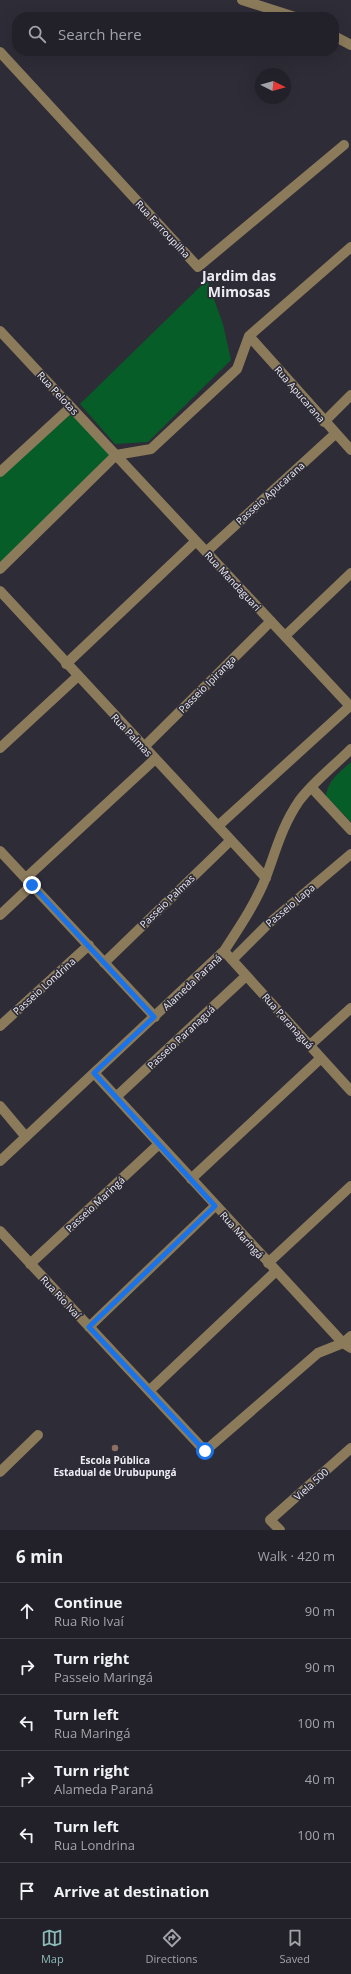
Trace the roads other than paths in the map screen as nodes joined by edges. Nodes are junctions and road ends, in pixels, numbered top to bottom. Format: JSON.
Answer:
{"nodes":[{"id":1,"x":242,"y":0,"type":"edge"},
{"id":2,"x":279,"y":12,"type":"edge"},
{"id":3,"x":339,"y":39,"type":"edge"},
{"id":4,"x":351,"y":45,"type":"edge"},
{"id":5,"x":0,"y":52,"type":"edge"},
{"id":6,"x":344,"y":145,"type":"dead end"},
{"id":7,"x":351,"y":247,"type":"edge"},
{"id":8,"x":0,"y":331,"type":"edge"},
{"id":9,"x":249,"y":336,"type":"junction"},
{"id":10,"x":351,"y":395,"type":"edge"},
{"id":11,"x":71,"y":407,"type":"junction"},
{"id":12,"x":324,"y":422,"type":"junction"},
{"id":13,"x":335,"y":434,"type":"junction"},
{"id":14,"x":351,"y":450,"type":"edge"},
{"id":15,"x":116,"y":455,"type":"junction"},
{"id":16,"x":0,"y":472,"type":"edge"},
{"id":17,"x":196,"y":541,"type":"junction"},
{"id":18,"x":206,"y":552,"type":"junction"},
{"id":19,"x":0,"y":569,"type":"edge"},
{"id":20,"x":351,"y":573,"type":"edge"},
{"id":21,"x":0,"y":591,"type":"edge"},
{"id":22,"x":271,"y":621,"type":"junction"},
{"id":23,"x":285,"y":636,"type":"junction"},
{"id":24,"x":66,"y":664,"type":"junction"},
{"id":25,"x":78,"y":676,"type":"junction"},
{"id":26,"x":350,"y":706,"type":"edge"},
{"id":27,"x":144,"y":747,"type":"junction"},
{"id":28,"x":0,"y":748,"type":"edge"},
{"id":29,"x":351,"y":749,"type":"edge"},
{"id":30,"x":155,"y":759,"type":"junction"},
{"id":31,"x":311,"y":787,"type":"junction"},
{"id":32,"x":218,"y":826,"type":"junction"},
{"id":33,"x":351,"y":830,"type":"edge"},
{"id":34,"x":231,"y":840,"type":"junction"},
{"id":35,"x":0,"y":851,"type":"edge"},
{"id":36,"x":351,"y":854,"type":"edge"},
{"id":37,"x":266,"y":878,"type":"junction"},
{"id":38,"x":29,"y":882,"type":"junction"},
{"id":39,"x":0,"y":915,"type":"edge"},
{"id":40,"x":89,"y":945,"type":"junction"},
{"id":41,"x":224,"y":952,"type":"junction"},
{"id":42,"x":232,"y":960,"type":"junction"},
{"id":43,"x":104,"y":963,"type":"junction"},
{"id":44,"x":246,"y":976,"type":"junction"},
{"id":45,"x":351,"y":1008,"type":"edge"},
{"id":46,"x":154,"y":1017,"type":"junction"},
{"id":47,"x":0,"y":1026,"type":"edge"},
{"id":48,"x":310,"y":1045,"type":"junction"},
{"id":49,"x":321,"y":1058,"type":"junction"},
{"id":50,"x":94,"y":1073,"type":"junction"},
{"id":51,"x":351,"y":1091,"type":"edge"},
{"id":52,"x":116,"y":1097,"type":"junction"},
{"id":53,"x":0,"y":1106,"type":"edge"},
{"id":54,"x":26,"y":1137,"type":"junction"},
{"id":55,"x":159,"y":1144,"type":"junction"},
{"id":56,"x":0,"y":1161,"type":"edge"},
{"id":57,"x":191,"y":1179,"type":"junction"},
{"id":58,"x":351,"y":1186,"type":"edge"},
{"id":59,"x":215,"y":1206,"type":"junction"},
{"id":60,"x":0,"y":1231,"type":"edge"},
{"id":61,"x":268,"y":1263,"type":"junction"},
{"id":62,"x":30,"y":1264,"type":"junction"},
{"id":63,"x":275,"y":1272,"type":"junction"},
{"id":64,"x":89,"y":1327,"type":"junction"},
{"id":65,"x":351,"y":1336,"type":"edge"},
{"id":66,"x":347,"y":1346,"type":"edge"},
{"id":67,"x":149,"y":1391,"type":"junction"},
{"id":68,"x":38,"y":1435,"type":"dead end"},
{"id":69,"x":351,"y":1448,"type":"edge"},
{"id":70,"x":0,"y":1472,"type":"edge"},
{"id":71,"x":280,"y":1530,"type":"edge"}],
"edges":[{"from":1,"to":2,"type":"street"},
{"from":3,"to":4,"type":"street"},
{"from":5,"to":6,"type":"street","name":"Rua Farroupilha"},
{"from":7,"to":9,"type":"street"},
{"from":8,"to":11,"type":"street","name":"Rua Pelotas"},
{"from":9,"to":12,"type":"street","name":"Rua Apucarana"},
{"from":9,"to":15,"type":"street"},
{"from":10,"to":12,"type":"street"},
{"from":11,"to":15,"type":"street","name":"Rua Pelotas"},
{"from":11,"to":16,"type":"street"},
{"from":12,"to":13,"type":"street","name":"Rua Apucarana"},
{"from":13,"to":14,"type":"street","name":"Rua Apucarana"},
{"from":13,"to":18,"type":"street","name":"Passeio Apucarana"},
{"from":15,"to":17,"type":"street","name":"Rua Mandaguari"},
{"from":15,"to":19,"type":"street"},
{"from":17,"to":18,"type":"street","name":"Rua Mandaguari"},
{"from":17,"to":24,"type":"street"},
{"from":18,"to":22,"type":"street","name":"Rua Mandaguari"},
{"from":20,"to":23,"type":"street"},
{"from":21,"to":24,"type":"street","name":"Rua Palmas"},
{"from":22,"to":23,"type":"street","name":"Rua Mandaguari"},
{"from":22,"to":27,"type":"street","name":"Passeio Ipiranga"},
{"from":23,"to":26,"type":"street","name":"Rua Mandaguari"},
{"from":24,"to":25,"type":"street","name":"Rua Palmas"},
{"from":25,"to":27,"type":"street","name":"Rua Palmas"},
{"from":25,"to":28,"type":"street"},
{"from":26,"to":32,"type":"street"},
{"from":27,"to":30,"type":"street","name":"Rua Palmas"},
{"from":29,"to":31,"type":"street","name":"Alameda Paraná"},
{"from":30,"to":32,"type":"street","name":"Rua Palmas"},
{"from":30,"to":38,"type":"street"},
{"from":31,"to":33,"type":"street"},
{"from":31,"to":37,"type":"street","name":"Alameda Paraná"},
{"from":32,"to":34,"type":"street","name":"Rua Palmas"},
{"from":34,"to":37,"type":"street","name":"Rua Palmas"},
{"from":34,"to":43,"type":"street","name":"Passeio Palmas"},
{"from":35,"to":38,"type":"street"},
{"from":36,"to":42,"type":"street","name":"Passeio Lapa"},
{"from":37,"to":41,"type":"street","name":"Alameda Paraná"},
{"from":38,"to":39,"type":"street"},
{"from":38,"to":40,"type":"street"},
{"from":40,"to":43,"type":"street"},
{"from":40,"to":47,"type":"street","name":"Passeio Londrina"},
{"from":41,"to":42,"type":"street","name":"Rua Paranaguá"},
{"from":41,"to":46,"type":"street","name":"Alameda Paraná"},
{"from":42,"to":44,"type":"street","name":"Rua Paranaguá"},
{"from":43,"to":46,"type":"street"},
{"from":44,"to":48,"type":"street","name":"Rua Paranaguá"},
{"from":44,"to":52,"type":"street","name":"Passeio Paranaguá"},
{"from":45,"to":48,"type":"street"},
{"from":46,"to":50,"type":"street","name":"Alameda Paraná"},
{"from":48,"to":49,"type":"street","name":"Rua Paranaguá"},
{"from":49,"to":51,"type":"street","name":"Rua Paranaguá"},
{"from":49,"to":57,"type":"street"},
{"from":50,"to":52,"type":"street","name":"Rua Maringá"},
{"from":50,"to":54,"type":"street","name":"Alameda Paraná"},
{"from":52,"to":55,"type":"street","name":"Rua Maringá"},
{"from":53,"to":54,"type":"street"},
{"from":54,"to":56,"type":"street","name":"Alameda Paraná"},
{"from":55,"to":57,"type":"street","name":"Rua Maringá"},
{"from":55,"to":62,"type":"street","name":"Passeio Maringá"},
{"from":57,"to":59,"type":"street","name":"Rua Maringá"},
{"from":58,"to":61,"type":"street"},
{"from":59,"to":61,"type":"street","name":"Rua Maringá"},
{"from":59,"to":64,"type":"street"},
{"from":60,"to":62,"type":"street","name":"Rua Rio Ivaí"},
{"from":61,"to":63,"type":"street","name":"Rua Maringá"},
{"from":62,"to":64,"type":"street","name":"Rua Rio Ivaí"},
{"from":63,"to":66,"type":"street","name":"Rua Maringá"},
{"from":63,"to":67,"type":"street"},
{"from":64,"to":67,"type":"street","name":"Rua Rio Ivaí"},
{"from":65,"to":66,"type":"street"},
{"from":66,"to":67,"type":"street","name":"Rua Rio Ivaí"},
{"from":68,"to":70,"type":"street"},
{"from":69,"to":71,"type":"street","name":"Viela 500"}]}
